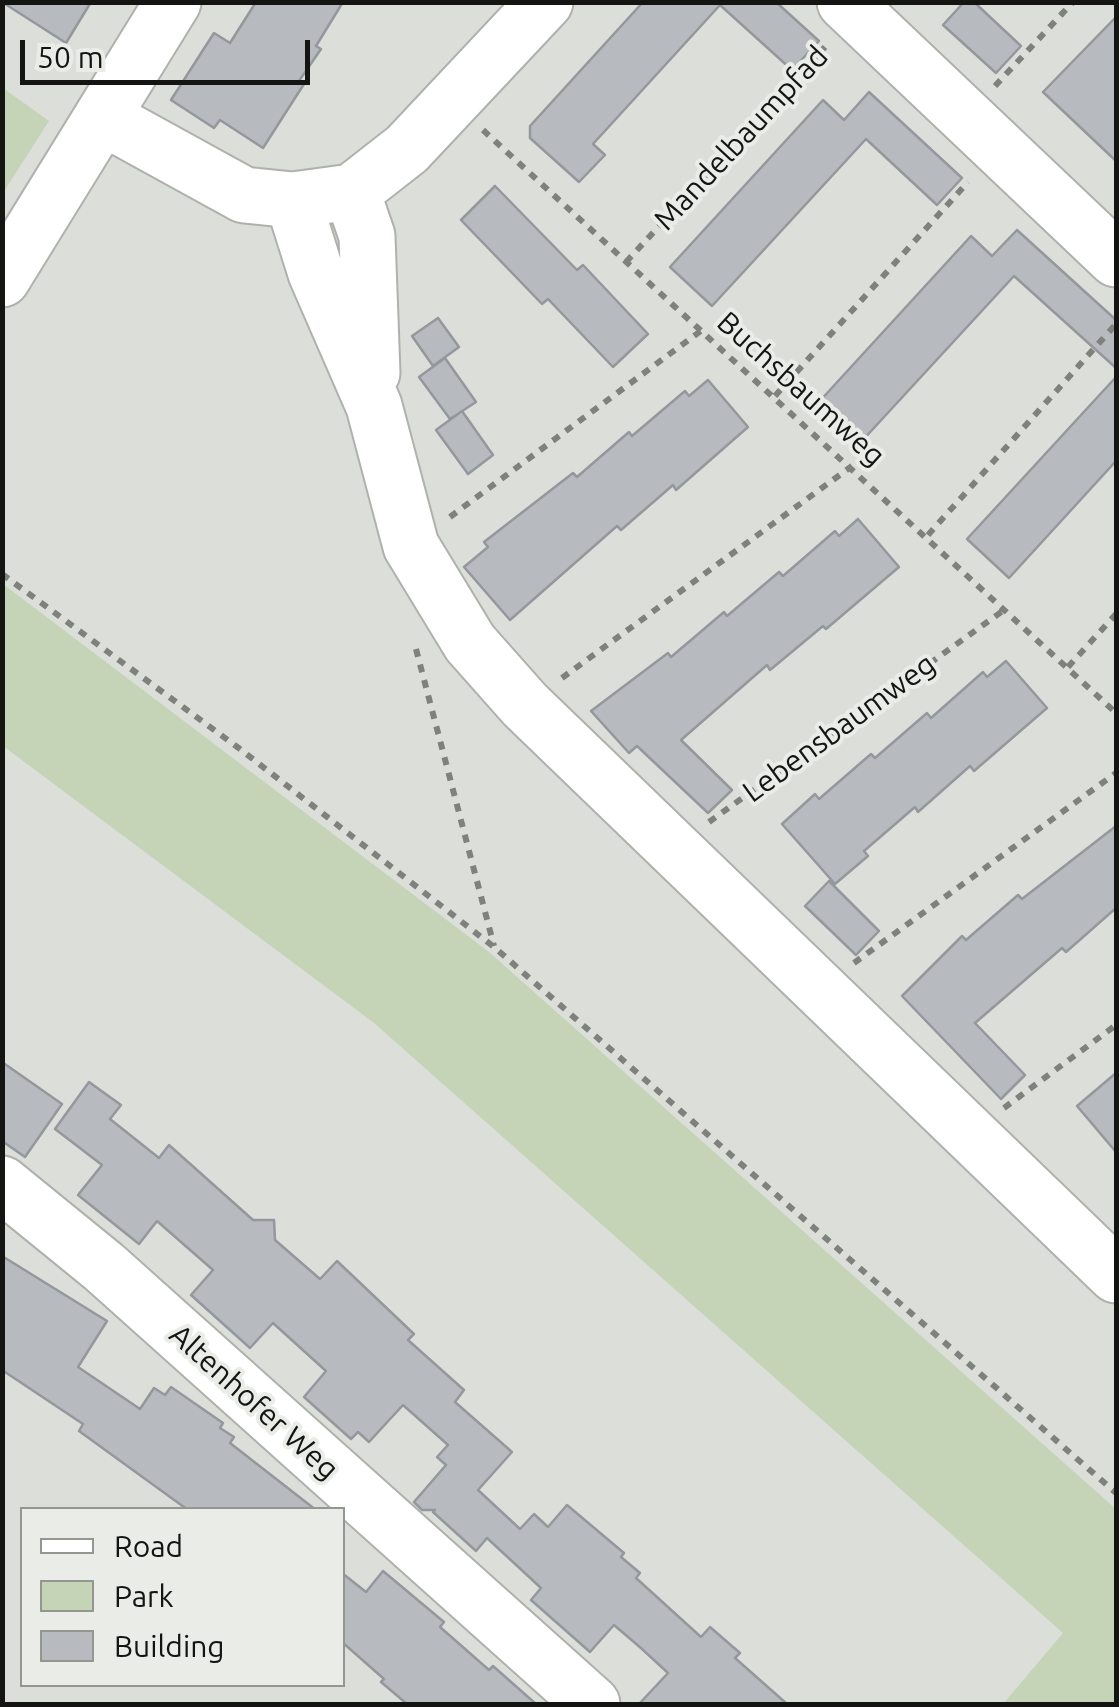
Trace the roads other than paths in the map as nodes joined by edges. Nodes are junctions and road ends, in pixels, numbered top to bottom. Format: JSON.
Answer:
{"nodes":[{"id":1,"x":173,"y":2,"type":"edge"},
{"id":2,"x":545,"y":2,"type":"edge"},
{"id":3,"x":851,"y":8,"type":"edge"},
{"id":4,"x":104,"y":118,"type":"junction"},
{"id":5,"x":352,"y":192,"type":"junction"},
{"id":6,"x":293,"y":200,"type":"junction"},
{"id":7,"x":1116,"y":259,"type":"edge"},
{"id":8,"x":2,"y":279,"type":"edge"},
{"id":9,"x":374,"y":406,"type":"junction"},
{"id":10,"x":2,"y":1184,"type":"edge"},
{"id":11,"x":1116,"y":1276,"type":"edge"},
{"id":12,"x":592,"y":1704,"type":"edge"}],
"edges":[{"from":1,"to":4,"type":"street"},
{"from":2,"to":5,"type":"street"},
{"from":3,"to":7,"type":"street"},
{"from":4,"to":6,"type":"street"},
{"from":4,"to":8,"type":"street"},
{"from":5,"to":6,"type":"street"},
{"from":5,"to":9,"type":"street"},
{"from":6,"to":9,"type":"street"},
{"from":9,"to":11,"type":"street"},
{"from":10,"to":12,"type":"street","name":"Altenhofer Weg"}]}
